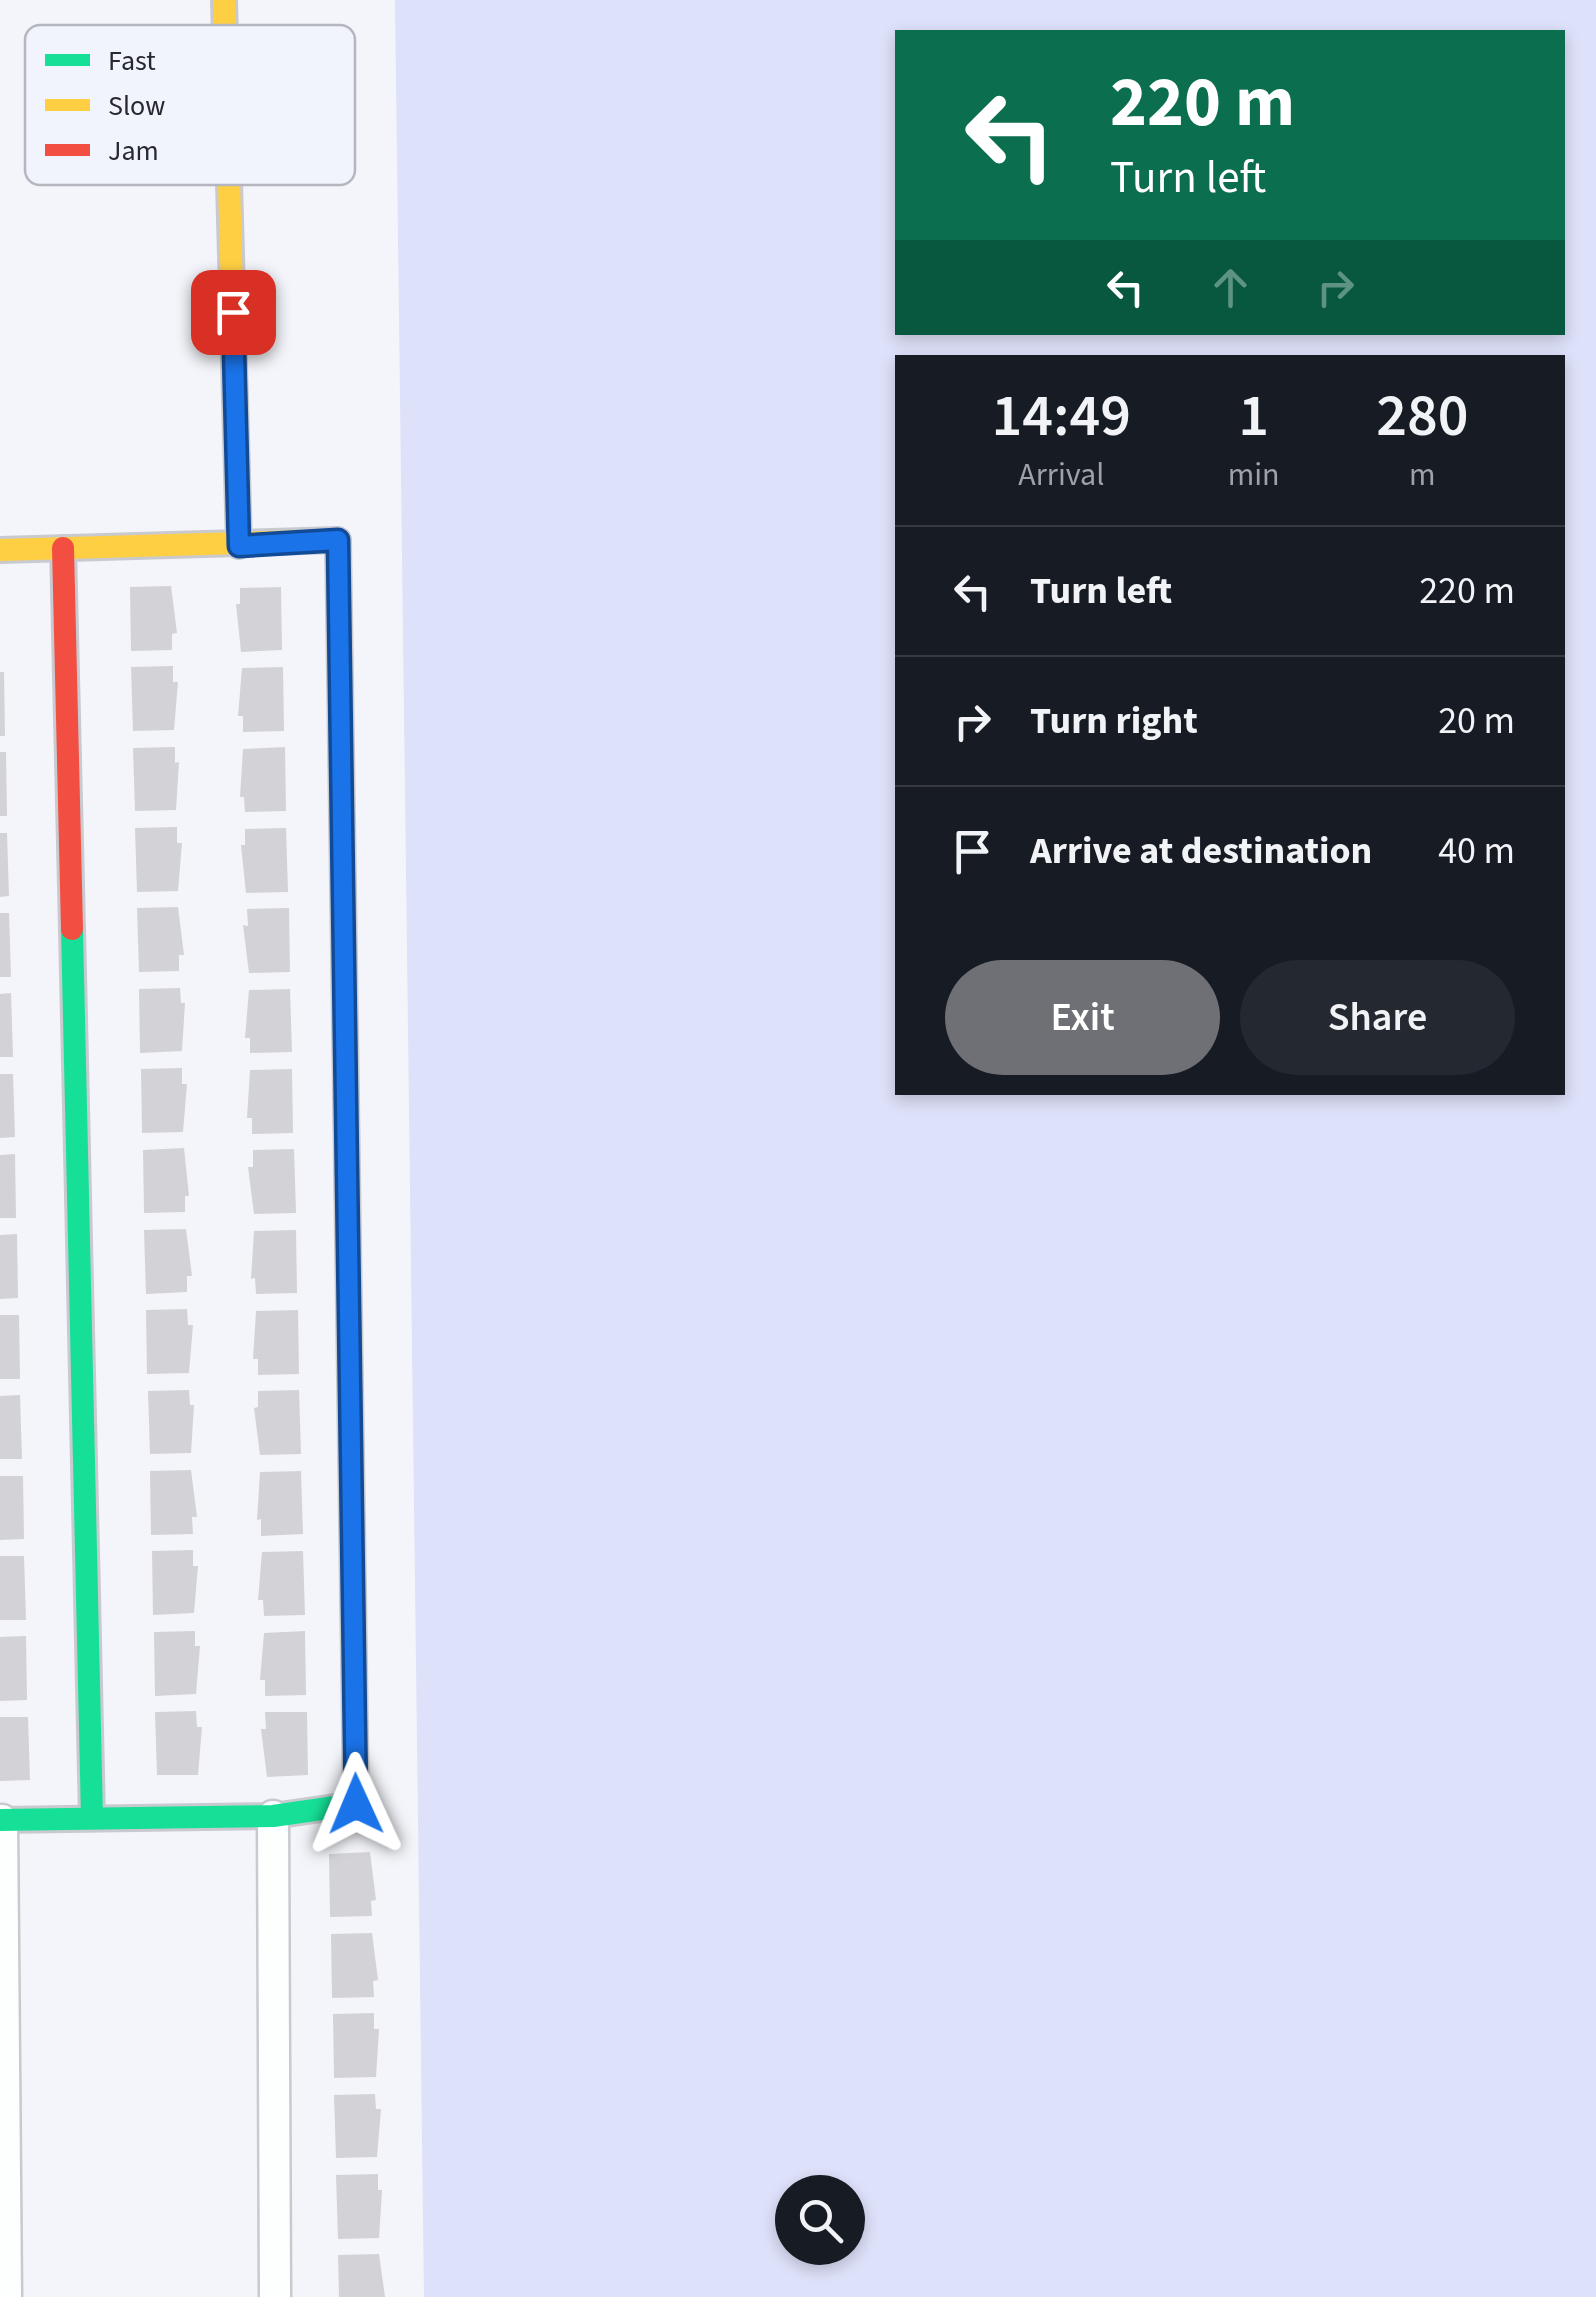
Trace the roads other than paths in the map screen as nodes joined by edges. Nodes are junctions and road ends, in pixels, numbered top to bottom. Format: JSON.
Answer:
{"nodes":[{"id":1,"x":224,"y":0,"type":"edge"},
{"id":2,"x":225,"y":25,"type":"edge"},
{"id":3,"x":229,"y":185,"type":"edge"},
{"id":4,"x":239,"y":546,"type":"junction"},
{"id":5,"x":63,"y":548,"type":"junction"},
{"id":6,"x":0,"y":550,"type":"edge"},
{"id":7,"x":273,"y":1816,"type":"junction"},
{"id":8,"x":92,"y":1818,"type":"junction"},
{"id":9,"x":1,"y":1820,"type":"edge"},
{"id":10,"x":6,"y":2297,"type":"edge"},
{"id":11,"x":276,"y":2297,"type":"edge"}],
"edges":[{"from":1,"to":2,"type":"street"},
{"from":3,"to":4,"type":"street"},
{"from":4,"to":5,"type":"street"},
{"from":4,"to":7,"type":"street"},
{"from":5,"to":6,"type":"street"},
{"from":5,"to":8,"type":"street"},
{"from":7,"to":8,"type":"street"},
{"from":7,"to":11,"type":"street"},
{"from":8,"to":9,"type":"street"},
{"from":9,"to":10,"type":"street"}]}
